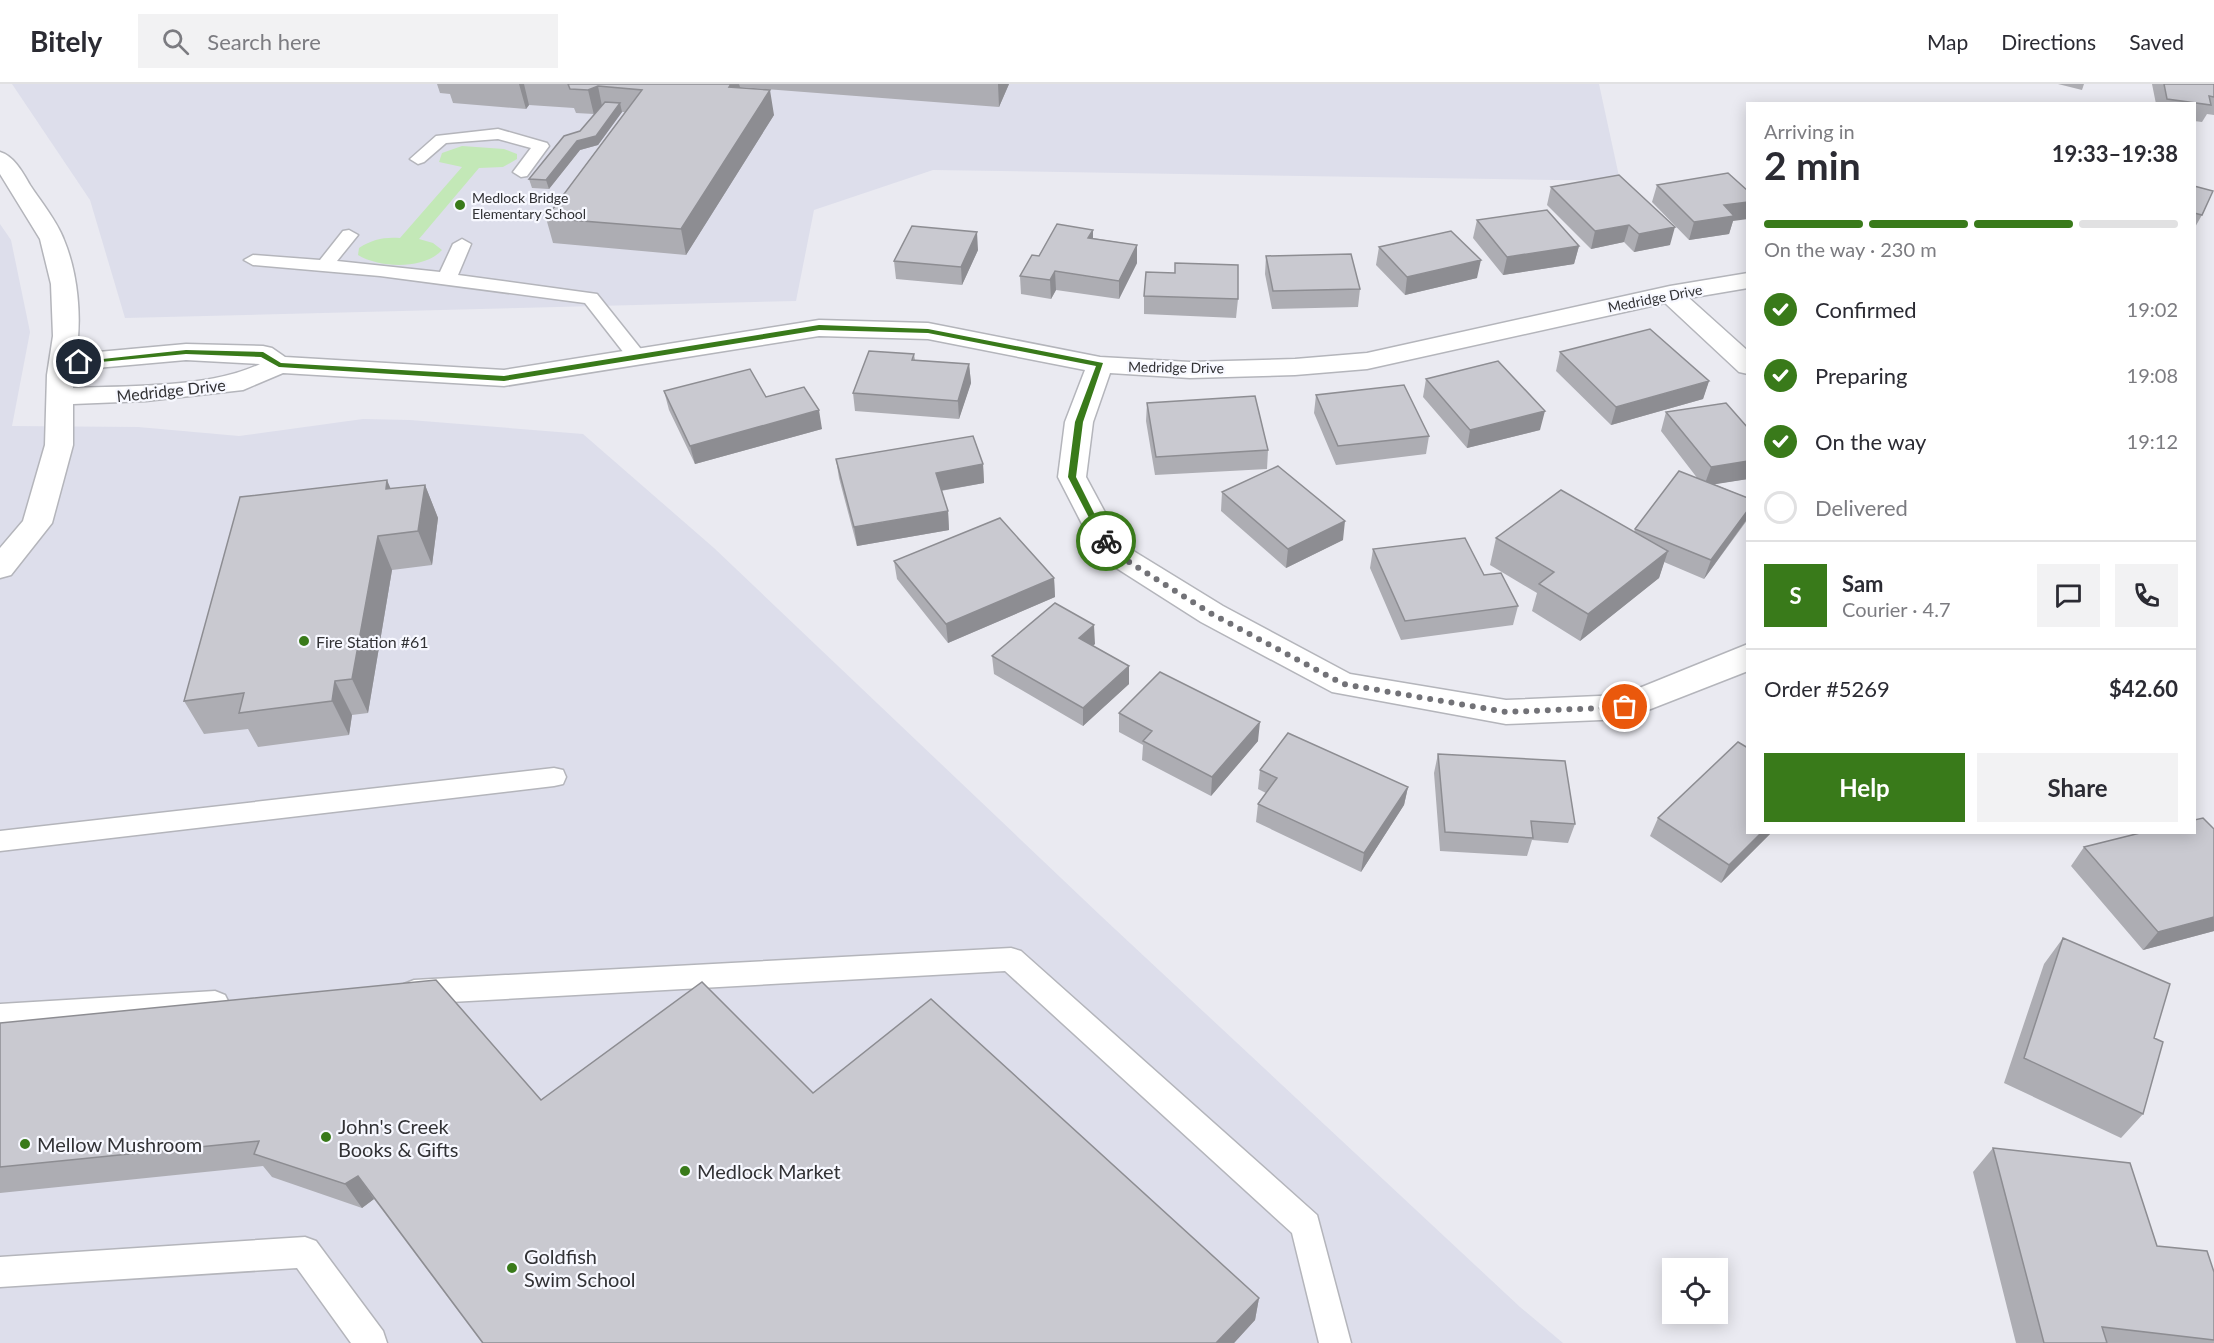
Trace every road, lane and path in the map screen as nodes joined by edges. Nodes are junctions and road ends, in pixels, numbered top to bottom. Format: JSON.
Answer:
{"nodes":[{"id":1,"x":0,"y":159,"type":"edge"},
{"id":2,"x":418,"y":159,"type":"dead end"},
{"id":3,"x":521,"y":172,"type":"dead end"},
{"id":4,"x":349,"y":235,"type":"dead end"},
{"id":5,"x":462,"y":244,"type":"dead end"},
{"id":6,"x":253,"y":260,"type":"dead end"},
{"id":7,"x":326,"y":264,"type":"junction"},
{"id":8,"x":447,"y":278,"type":"junction"},
{"id":9,"x":1746,"y":280,"type":"edge"},
{"id":10,"x":1670,"y":294,"type":"junction"},
{"id":11,"x":638,"y":358,"type":"junction"},
{"id":12,"x":62,"y":363,"type":"junction"},
{"id":13,"x":1100,"y":364,"type":"junction"},
{"id":14,"x":1746,"y":364,"type":"edge"},
{"id":15,"x":279,"y":365,"type":"junction"},
{"id":16,"x":60,"y":397,"type":"junction"},
{"id":17,"x":0,"y":568,"type":"edge"},
{"id":18,"x":1746,"y":656,"type":"edge"},
{"id":19,"x":554,"y":777,"type":"dead end"},
{"id":20,"x":0,"y":841,"type":"edge"},
{"id":21,"x":393,"y":993,"type":"edge"},
{"id":22,"x":238,"y":1002,"type":"edge"},
{"id":23,"x":0,"y":1016,"type":"edge"},
{"id":24,"x":0,"y":1272,"type":"edge"},
{"id":25,"x":370,"y":1343,"type":"edge"},
{"id":26,"x":1335,"y":1343,"type":"edge"}],
"edges":[{"from":1,"to":12,"type":"street"},
{"from":2,"to":3,"type":"lane"},
{"from":4,"to":7,"type":"lane"},
{"from":5,"to":8,"type":"lane"},
{"from":6,"to":7,"type":"lane"},
{"from":7,"to":8,"type":"lane"},
{"from":8,"to":11,"type":"lane"},
{"from":9,"to":10,"type":"street","name":"Medridge Drive"},
{"from":10,"to":13,"type":"street","name":"Medridge Drive"},
{"from":10,"to":14,"type":"street"},
{"from":11,"to":13,"type":"street","name":"Medridge Drive"},
{"from":11,"to":15,"type":"street","name":"Medridge Drive"},
{"from":12,"to":15,"type":"street","name":"Medridge Drive"},
{"from":12,"to":16,"type":"street"},
{"from":13,"to":18,"type":"street"},
{"from":15,"to":16,"type":"street","name":"Medridge Drive"},
{"from":16,"to":17,"type":"street"},
{"from":19,"to":20,"type":"lane"},
{"from":21,"to":26,"type":"lane"},
{"from":22,"to":23,"type":"lane"},
{"from":24,"to":25,"type":"lane"}]}
